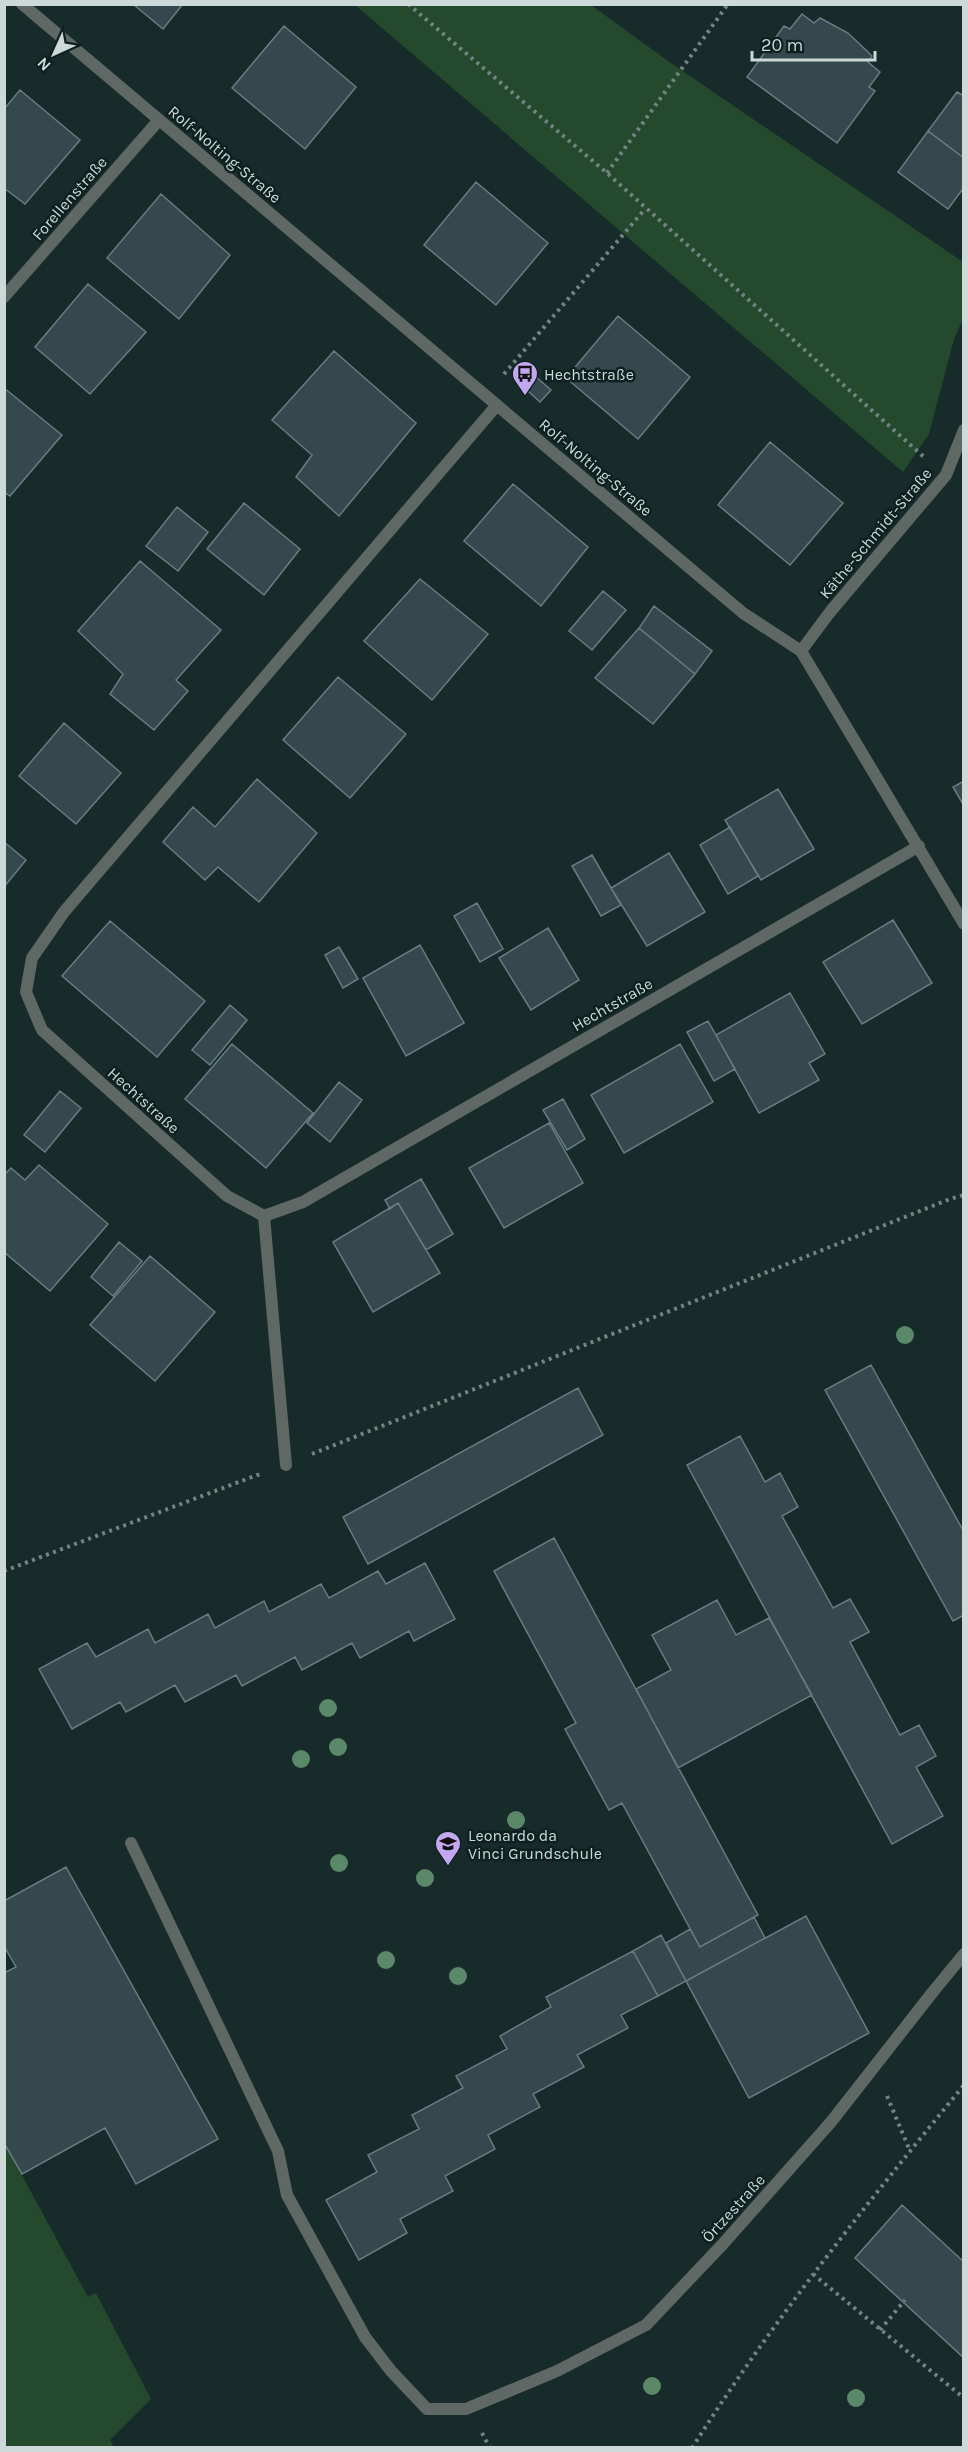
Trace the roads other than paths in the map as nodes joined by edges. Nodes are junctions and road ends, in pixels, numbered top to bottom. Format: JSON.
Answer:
{"nodes":[{"id":1,"x":22,"y":4,"type":"edge"},
{"id":2,"x":159,"y":120,"type":"junction"},
{"id":3,"x":4,"y":297,"type":"edge"},
{"id":4,"x":497,"y":405,"type":"junction"},
{"id":5,"x":963,"y":430,"type":"edge"},
{"id":6,"x":801,"y":651,"type":"junction"},
{"id":7,"x":919,"y":846,"type":"junction"},
{"id":8,"x":963,"y":924,"type":"edge"},
{"id":9,"x":264,"y":1216,"type":"junction"},
{"id":10,"x":286,"y":1465,"type":"road end"},
{"id":11,"x":131,"y":1843,"type":"dead end"},
{"id":12,"x":963,"y":1954,"type":"edge"}],
"edges":[{"from":1,"to":2,"type":"street","name":"Rolf-Nolting-Straße"},
{"from":2,"to":3,"type":"street","name":"Forellenstraße"},
{"from":2,"to":4,"type":"street","name":"Rolf-Nolting-Straße"},
{"from":4,"to":6,"type":"street","name":"Rolf-Nolting-Straße"},
{"from":4,"to":9,"type":"street","name":"Hechtstraße"},
{"from":5,"to":6,"type":"street","name":"Käthe-Schmidt-Straße"},
{"from":6,"to":7,"type":"street","name":"Rolf-Nolting-Straße"},
{"from":7,"to":8,"type":"street","name":"Rolf-Nolting-Straße"},
{"from":7,"to":9,"type":"street","name":"Hechtstraße"},
{"from":9,"to":10,"type":"street"},
{"from":11,"to":12,"type":"street","name":"Örtzestraße"}]}
